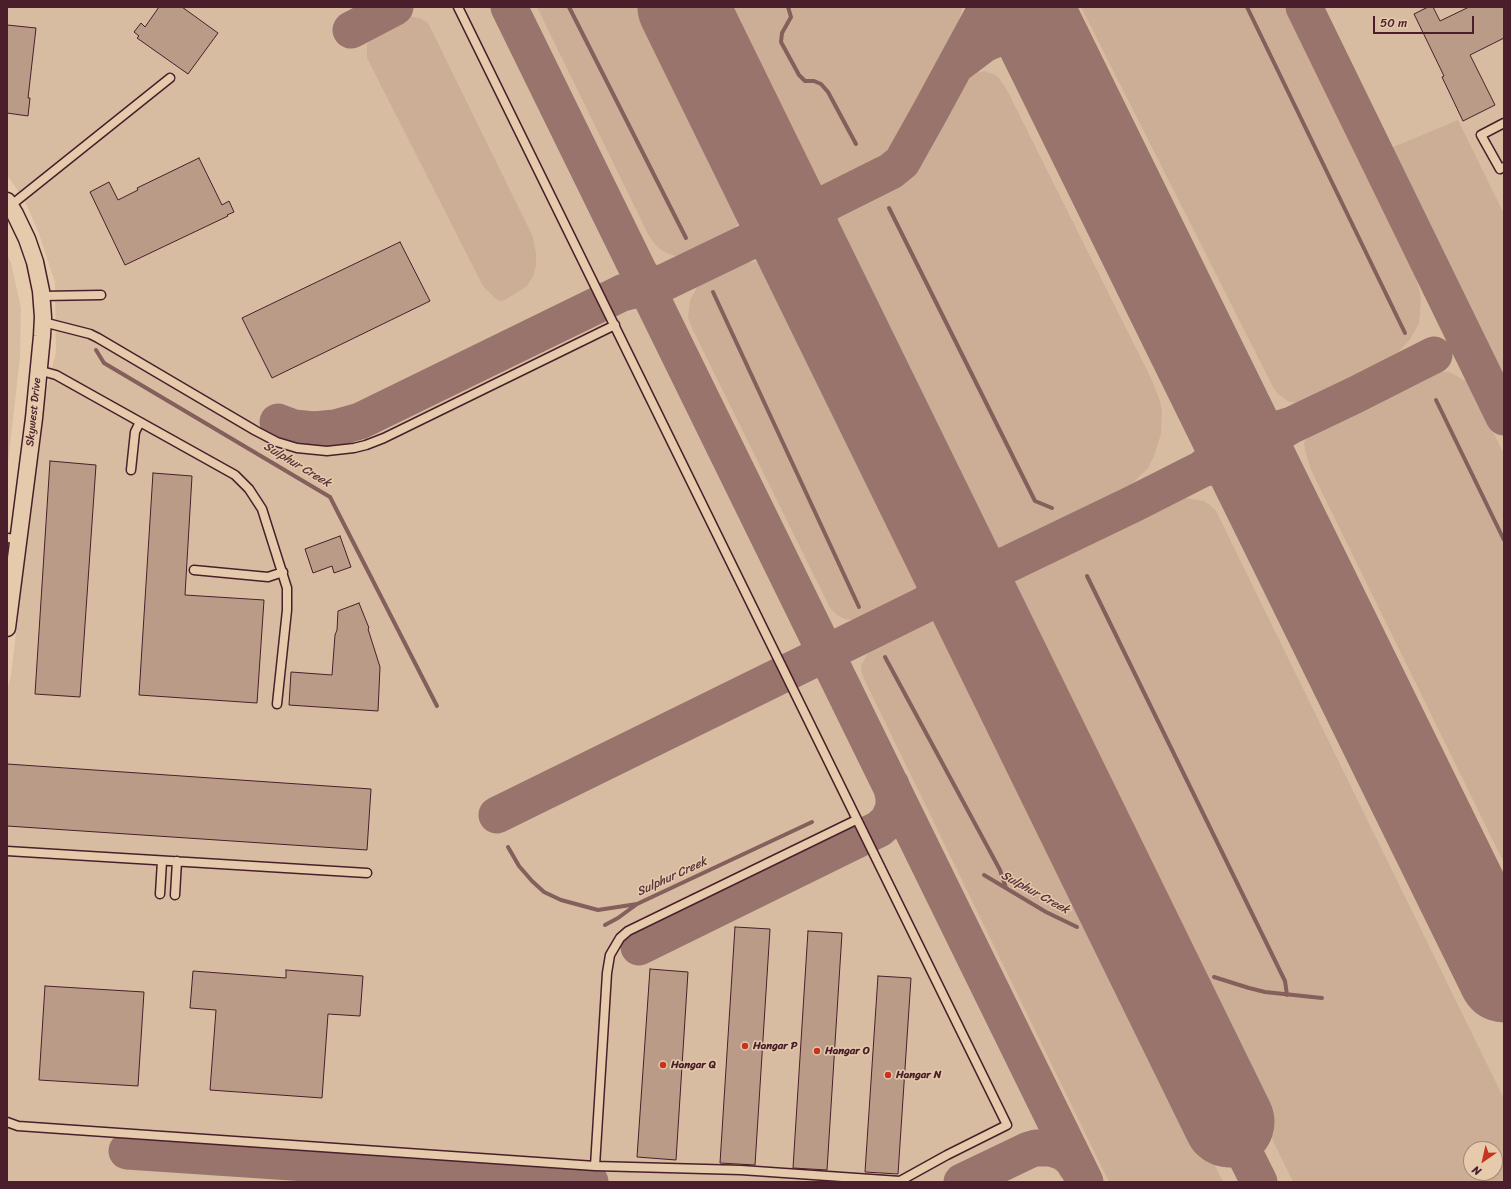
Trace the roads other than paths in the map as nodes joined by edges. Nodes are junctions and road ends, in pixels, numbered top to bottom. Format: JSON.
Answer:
{"nodes":[{"id":1,"x":458,"y":7,"type":"edge"},
{"id":2,"x":170,"y":78,"type":"dead end"},
{"id":3,"x":1504,"y":123,"type":"edge"},
{"id":4,"x":1504,"y":167,"type":"edge"},
{"id":5,"x":8,"y":204,"type":"edge"},
{"id":6,"x":101,"y":295,"type":"dead end"},
{"id":7,"x":42,"y":296,"type":"junction"},
{"id":8,"x":43,"y":322,"type":"junction"},
{"id":9,"x":615,"y":325,"type":"junction"},
{"id":10,"x":38,"y":370,"type":"junction"},
{"id":11,"x":140,"y":422,"type":"junction"},
{"id":12,"x":130,"y":470,"type":"dead end"},
{"id":13,"x":12,"y":539,"type":"edge"},
{"id":14,"x":194,"y":570,"type":"dead end"},
{"id":15,"x":283,"y":572,"type":"junction"},
{"id":16,"x":7,"y":628,"type":"edge"},
{"id":17,"x":277,"y":704,"type":"dead end"},
{"id":18,"x":856,"y":820,"type":"junction"},
{"id":19,"x":7,"y":851,"type":"edge"},
{"id":20,"x":162,"y":861,"type":"junction"},
{"id":21,"x":177,"y":861,"type":"junction"},
{"id":22,"x":367,"y":873,"type":"dead end"},
{"id":23,"x":160,"y":894,"type":"dead end"},
{"id":24,"x":175,"y":895,"type":"dead end"},
{"id":25,"x":7,"y":1122,"type":"edge"},
{"id":26,"x":595,"y":1166,"type":"junction"}],
"edges":[{"from":1,"to":9,"type":"lane"},
{"from":2,"to":5,"type":"lane"},
{"from":3,"to":4,"type":"lane"},
{"from":5,"to":7,"type":"street","name":"Skywest Drive"},
{"from":6,"to":7,"type":"lane"},
{"from":7,"to":8,"type":"street","name":"Skywest Drive"},
{"from":8,"to":9,"type":"lane"},
{"from":8,"to":10,"type":"street","name":"Skywest Drive"},
{"from":9,"to":18,"type":"lane"},
{"from":10,"to":11,"type":"lane"},
{"from":10,"to":13,"type":"street","name":"Skywest Drive"},
{"from":11,"to":12,"type":"lane"},
{"from":11,"to":15,"type":"lane"},
{"from":13,"to":16,"type":"street","name":"Skywest Drive"},
{"from":14,"to":15,"type":"lane"},
{"from":15,"to":17,"type":"lane"},
{"from":18,"to":26,"type":"lane"},
{"from":18,"to":26,"type":"lane"},
{"from":19,"to":20,"type":"lane"},
{"from":20,"to":21,"type":"lane"},
{"from":20,"to":23,"type":"lane"},
{"from":21,"to":22,"type":"lane"},
{"from":21,"to":24,"type":"lane"},
{"from":25,"to":26,"type":"lane"}]}
